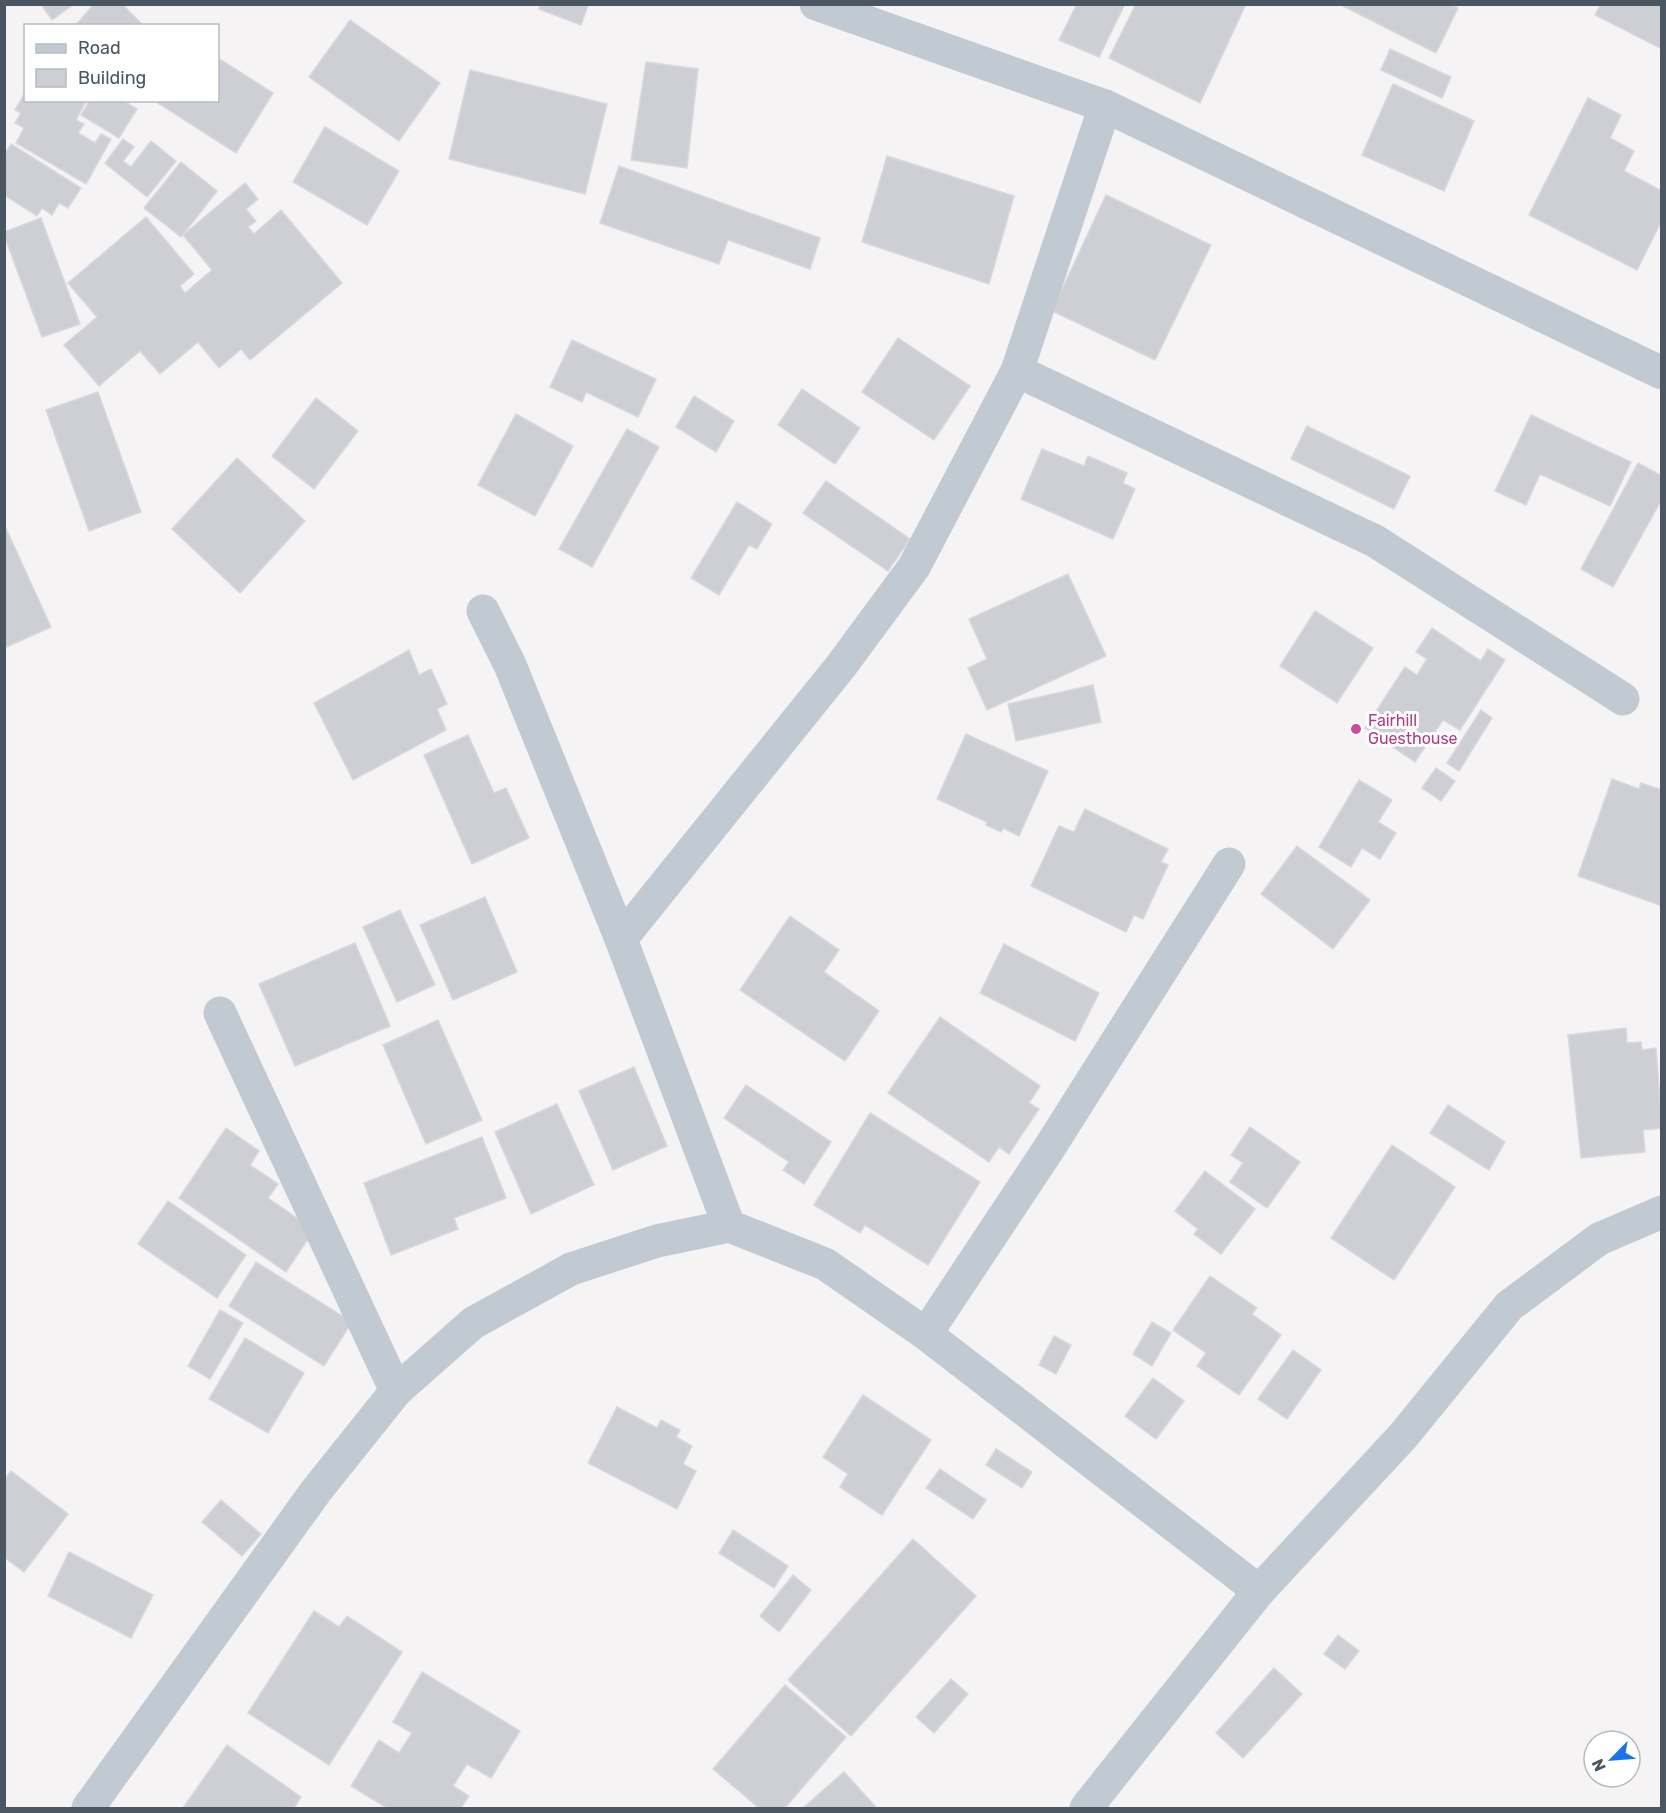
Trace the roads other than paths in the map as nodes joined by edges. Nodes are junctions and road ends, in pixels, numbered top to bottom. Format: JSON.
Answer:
{"nodes":[{"id":1,"x":816,"y":4,"type":"edge"},
{"id":2,"x":900,"y":18,"type":"edge"},
{"id":3,"x":1106,"y":106,"type":"junction"},
{"id":4,"x":1017,"y":371,"type":"junction"},
{"id":5,"x":1662,"y":373,"type":"edge"},
{"id":6,"x":483,"y":611,"type":"dead end"},
{"id":7,"x":1623,"y":699,"type":"dead end"},
{"id":8,"x":1229,"y":864,"type":"dead end"},
{"id":9,"x":621,"y":939,"type":"junction"},
{"id":10,"x":220,"y":1013,"type":"dead end"},
{"id":11,"x":1662,"y":1212,"type":"edge"},
{"id":12,"x":729,"y":1226,"type":"junction"},
{"id":13,"x":926,"y":1334,"type":"junction"},
{"id":14,"x":396,"y":1391,"type":"junction"},
{"id":15,"x":1259,"y":1591,"type":"junction"},
{"id":16,"x":88,"y":1809,"type":"edge"},
{"id":17,"x":1086,"y":1809,"type":"edge"}],
"edges":[{"from":1,"to":2,"type":"street"},
{"from":2,"to":3,"type":"street"},
{"from":3,"to":4,"type":"street"},
{"from":3,"to":5,"type":"street"},
{"from":4,"to":7,"type":"street"},
{"from":4,"to":9,"type":"street"},
{"from":6,"to":9,"type":"street"},
{"from":8,"to":13,"type":"street"},
{"from":9,"to":12,"type":"street"},
{"from":10,"to":14,"type":"street"},
{"from":11,"to":15,"type":"street"},
{"from":12,"to":13,"type":"street"},
{"from":12,"to":14,"type":"street"},
{"from":13,"to":15,"type":"street"},
{"from":14,"to":16,"type":"street"},
{"from":15,"to":17,"type":"street"}]}
